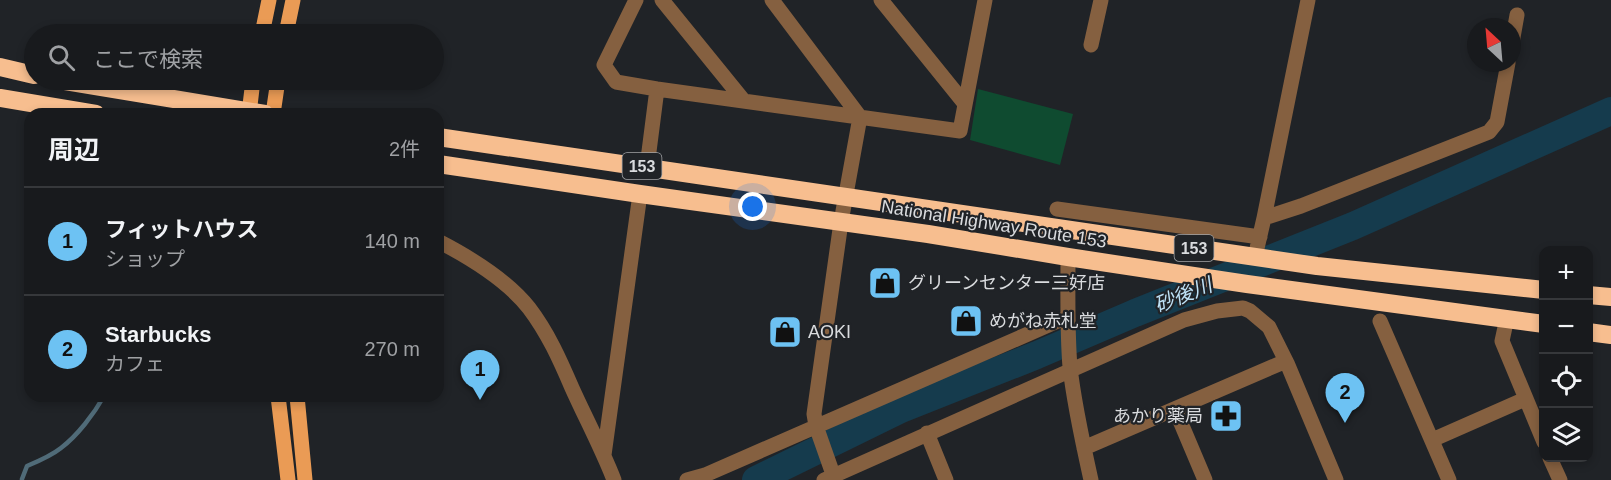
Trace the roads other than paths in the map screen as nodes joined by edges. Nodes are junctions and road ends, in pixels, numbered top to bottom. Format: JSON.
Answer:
{"nodes":[{"id":1,"x":269,"y":0,"type":"edge"},
{"id":2,"x":293,"y":0,"type":"edge"},
{"id":3,"x":636,"y":0,"type":"edge"},
{"id":4,"x":662,"y":0,"type":"edge"},
{"id":5,"x":773,"y":0,"type":"edge"},
{"id":6,"x":881,"y":0,"type":"edge"},
{"id":7,"x":985,"y":0,"type":"edge"},
{"id":8,"x":1101,"y":0,"type":"edge"},
{"id":9,"x":1308,"y":0,"type":"edge"},
{"id":10,"x":1518,"y":15,"type":"dead end"},
{"id":11,"x":1517,"y":18,"type":"edge"},
{"id":12,"x":264,"y":24,"type":"edge"},
{"id":13,"x":288,"y":24,"type":"edge"},
{"id":14,"x":1091,"y":45,"type":"dead end"},
{"id":15,"x":0,"y":67,"type":"edge"},
{"id":16,"x":1506,"y":72,"type":"edge"},
{"id":17,"x":24,"y":73,"type":"edge"},
{"id":18,"x":657,"y":89,"type":"junction"},
{"id":19,"x":118,"y":90,"type":"edge"},
{"id":20,"x":253,"y":90,"type":"edge"},
{"id":21,"x":277,"y":90,"type":"edge"},
{"id":22,"x":0,"y":98,"type":"edge"},
{"id":23,"x":744,"y":101,"type":"junction"},
{"id":24,"x":965,"y":104,"type":"junction"},
{"id":25,"x":60,"y":108,"type":"edge"},
{"id":26,"x":224,"y":108,"type":"edge"},
{"id":27,"x":254,"y":108,"type":"edge"},
{"id":28,"x":274,"y":108,"type":"edge"},
{"id":29,"x":860,"y":117,"type":"junction"},
{"id":30,"x":444,"y":138,"type":"edge"},
{"id":31,"x":444,"y":165,"type":"edge"},
{"id":32,"x":646,"y":167,"type":"junction"},
{"id":33,"x":640,"y":194,"type":"junction"},
{"id":34,"x":845,"y":197,"type":"junction"},
{"id":35,"x":1057,"y":209,"type":"dead end"},
{"id":36,"x":1264,"y":218,"type":"junction"},
{"id":37,"x":841,"y":222,"type":"junction"},
{"id":38,"x":1260,"y":237,"type":"junction"},
{"id":39,"x":444,"y":244,"type":"edge"},
{"id":40,"x":1068,"y":257,"type":"junction"},
{"id":41,"x":1255,"y":257,"type":"junction"},
{"id":42,"x":1247,"y":284,"type":"junction"},
{"id":43,"x":1539,"y":289,"type":"edge"},
{"id":44,"x":1593,"y":295,"type":"edge"},
{"id":45,"x":1611,"y":297,"type":"edge"},
{"id":46,"x":1243,"y":308,"type":"junction"},
{"id":47,"x":1067,"y":317,"type":"junction"},
{"id":48,"x":1507,"y":318,"type":"junction"},
{"id":49,"x":1380,"y":321,"type":"dead end"},
{"id":50,"x":1539,"y":323,"type":"edge"},
{"id":51,"x":1593,"y":333,"type":"edge"},
{"id":52,"x":1611,"y":335,"type":"edge"},
{"id":53,"x":1286,"y":362,"type":"junction"},
{"id":54,"x":1071,"y":370,"type":"junction"},
{"id":55,"x":1525,"y":399,"type":"junction"},
{"id":56,"x":279,"y":402,"type":"edge"},
{"id":57,"x":298,"y":402,"type":"edge"},
{"id":58,"x":1175,"y":409,"type":"junction"},
{"id":59,"x":816,"y":426,"type":"junction"},
{"id":60,"x":1539,"y":431,"type":"edge"},
{"id":61,"x":927,"y":433,"type":"junction"},
{"id":62,"x":1432,"y":440,"type":"junction"},
{"id":63,"x":1084,"y":448,"type":"junction"},
{"id":64,"x":604,"y":455,"type":"junction"},
{"id":65,"x":1552,"y":462,"type":"edge"},
{"id":66,"x":831,"y":479,"type":"edge"},
{"id":67,"x":288,"y":480,"type":"edge"},
{"id":68,"x":305,"y":480,"type":"edge"},
{"id":69,"x":614,"y":480,"type":"edge"},
{"id":70,"x":687,"y":480,"type":"edge"},
{"id":71,"x":946,"y":480,"type":"edge"},
{"id":72,"x":1091,"y":480,"type":"edge"},
{"id":73,"x":1205,"y":480,"type":"edge"},
{"id":74,"x":1336,"y":480,"type":"edge"},
{"id":75,"x":1449,"y":480,"type":"edge"},
{"id":76,"x":1560,"y":480,"type":"edge"}],
"edges":[{"from":1,"to":12,"type":"main road"},
{"from":2,"to":13,"type":"main road"},
{"from":3,"to":18,"type":"street"},
{"from":4,"to":23,"type":"street"},
{"from":5,"to":29,"type":"street"},
{"from":6,"to":24,"type":"street"},
{"from":7,"to":24,"type":"street"},
{"from":8,"to":14,"type":"street"},
{"from":9,"to":36,"type":"street"},
{"from":10,"to":11,"type":"street"},
{"from":15,"to":17,"type":"highway"},
{"from":16,"to":36,"type":"street"},
{"from":18,"to":23,"type":"street"},
{"from":18,"to":32,"type":"street"},
{"from":19,"to":26,"type":"highway"},
{"from":20,"to":27,"type":"main road"},
{"from":21,"to":28,"type":"main road"},
{"from":22,"to":25,"type":"highway"},
{"from":23,"to":29,"type":"street"},
{"from":24,"to":29,"type":"street"},
{"from":29,"to":34,"type":"street"},
{"from":30,"to":32,"type":"highway","name":"National Highway Route 153","number":"153"},
{"from":31,"to":33,"type":"highway","name":"National Highway Route 153","number":"153"},
{"from":32,"to":34,"type":"highway","name":"National Highway Route 153","number":"153"},
{"from":33,"to":37,"type":"highway","name":"National Highway Route 153","number":"153"},
{"from":33,"to":64,"type":"street"},
{"from":34,"to":37,"type":"street"},
{"from":34,"to":41,"type":"highway","name":"National Highway Route 153","number":"153"},
{"from":35,"to":38,"type":"street"},
{"from":36,"to":38,"type":"street"},
{"from":37,"to":40,"type":"highway","name":"National Highway Route 153","number":"153"},
{"from":37,"to":59,"type":"street"},
{"from":38,"to":41,"type":"street"},
{"from":39,"to":64,"type":"street"},
{"from":40,"to":42,"type":"highway","name":"National Highway Route 153","number":"153"},
{"from":40,"to":47,"type":"street"},
{"from":41,"to":43,"type":"highway","name":"National Highway Route 153","number":"153"},
{"from":42,"to":46,"type":"street"},
{"from":42,"to":48,"type":"highway","name":"National Highway Route 153","number":"153"},
{"from":44,"to":45,"type":"highway"},
{"from":46,"to":53,"type":"street"},
{"from":46,"to":54,"type":"street"},
{"from":47,"to":54,"type":"street"},
{"from":47,"to":59,"type":"street"},
{"from":48,"to":50,"type":"highway","name":"National Highway Route 153","number":"153"},
{"from":48,"to":55,"type":"street"},
{"from":49,"to":62,"type":"street"},
{"from":51,"to":52,"type":"highway"},
{"from":53,"to":58,"type":"street"},
{"from":53,"to":74,"type":"street"},
{"from":54,"to":61,"type":"street"},
{"from":54,"to":63,"type":"street"},
{"from":55,"to":60,"type":"street"},
{"from":55,"to":62,"type":"street"},
{"from":56,"to":67,"type":"main road"},
{"from":57,"to":68,"type":"main road"},
{"from":58,"to":63,"type":"street"},
{"from":58,"to":73,"type":"street"},
{"from":59,"to":66,"type":"street"},
{"from":59,"to":70,"type":"street"},
{"from":61,"to":66,"type":"street"},
{"from":61,"to":71,"type":"street"},
{"from":62,"to":75,"type":"street"},
{"from":63,"to":72,"type":"street"},
{"from":64,"to":69,"type":"street"},
{"from":65,"to":76,"type":"street"}]}
